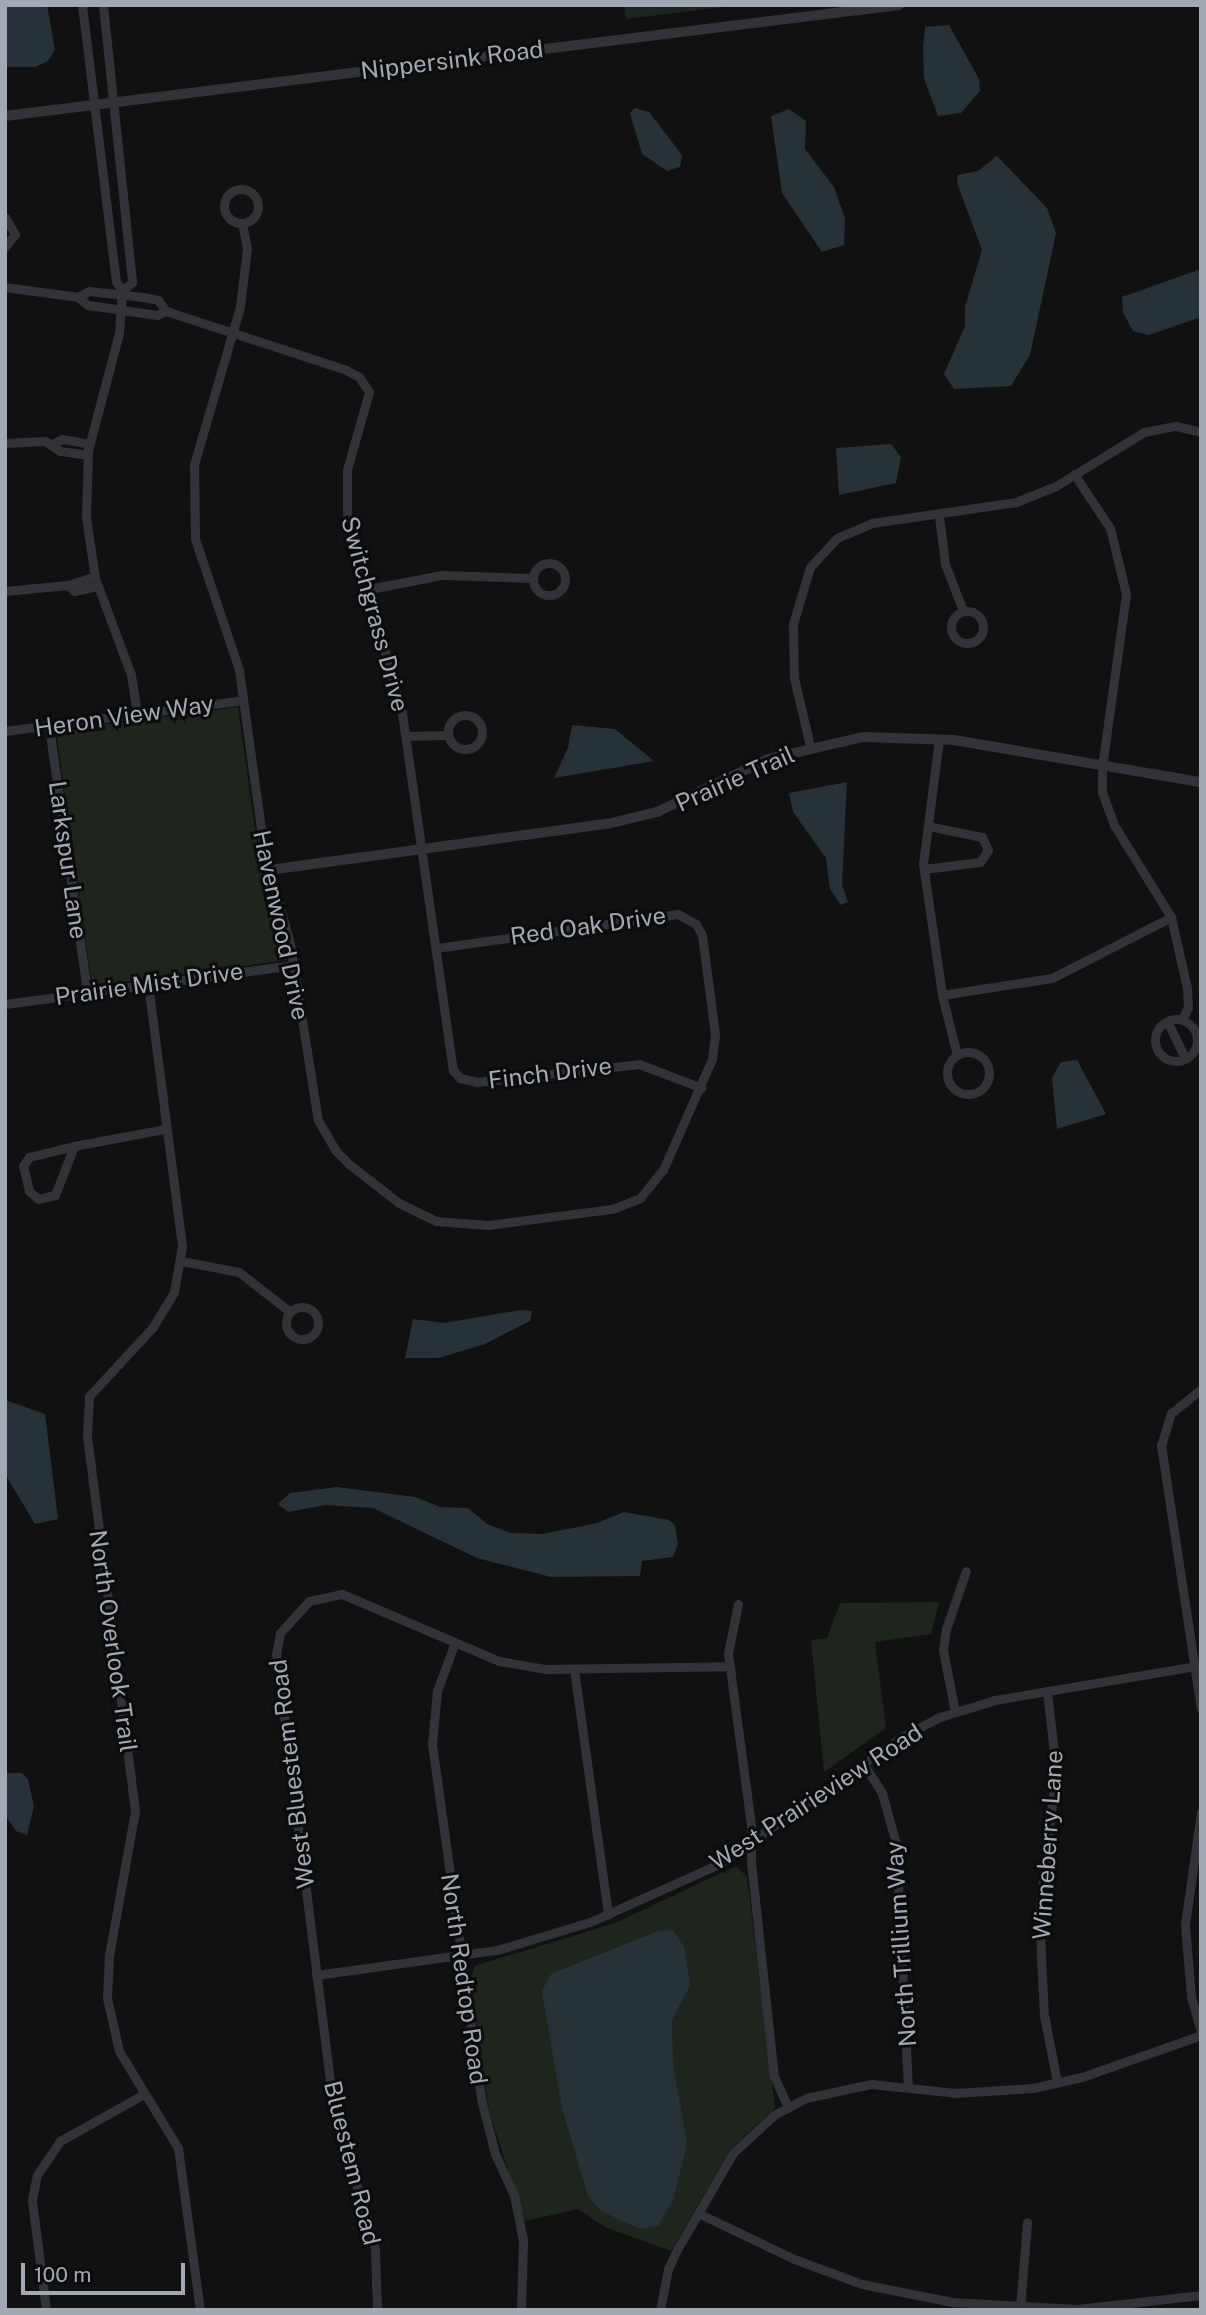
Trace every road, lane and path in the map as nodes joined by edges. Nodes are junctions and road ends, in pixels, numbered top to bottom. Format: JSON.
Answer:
{"nodes":[{"id":1,"x":82,"y":5,"type":"edge"},
{"id":2,"x":103,"y":5,"type":"edge"},
{"id":3,"x":899,"y":5,"type":"edge"},
{"id":4,"x":115,"y":103,"type":"junction"},
{"id":5,"x":94,"y":107,"type":"junction"},
{"id":6,"x":5,"y":116,"type":"edge"},
{"id":7,"x":5,"y":217,"type":"edge"},
{"id":8,"x":242,"y":223,"type":"dead end"},
{"id":9,"x":5,"y":247,"type":"edge"},
{"id":10,"x":5,"y":287,"type":"edge"},
{"id":11,"x":121,"y":293,"type":"junction"},
{"id":12,"x":78,"y":297,"type":"junction"},
{"id":13,"x":121,"y":310,"type":"junction"},
{"id":14,"x":166,"y":311,"type":"junction"},
{"id":15,"x":232,"y":333,"type":"junction"},
{"id":16,"x":1201,"y":432,"type":"edge"},
{"id":17,"x":5,"y":443,"type":"edge"},
{"id":18,"x":88,"y":450,"type":"junction"},
{"id":19,"x":1074,"y":474,"type":"junction"},
{"id":20,"x":939,"y":516,"type":"junction"},
{"id":21,"x":532,"y":578,"type":"dead end"},
{"id":22,"x":96,"y":581,"type":"junction"},
{"id":23,"x":369,"y":589,"type":"junction"},
{"id":24,"x":5,"y":591,"type":"edge"},
{"id":25,"x":963,"y":611,"type":"dead end"},
{"id":26,"x":243,"y":699,"type":"junction"},
{"id":27,"x":137,"y":715,"type":"junction"},
{"id":28,"x":49,"y":727,"type":"junction"},
{"id":29,"x":5,"y":731,"type":"edge"},
{"id":30,"x":448,"y":734,"type":"dead end"},
{"id":31,"x":405,"y":736,"type":"junction"},
{"id":32,"x":939,"y":739,"type":"junction"},
{"id":33,"x":810,"y":746,"type":"junction"},
{"id":34,"x":1102,"y":766,"type":"junction"},
{"id":35,"x":1201,"y":782,"type":"edge"},
{"id":36,"x":928,"y":827,"type":"junction"},
{"id":37,"x":421,"y":849,"type":"junction"},
{"id":38,"x":924,"y":869,"type":"junction"},
{"id":39,"x":269,"y":870,"type":"junction"},
{"id":40,"x":1171,"y":917,"type":"junction"},
{"id":41,"x":435,"y":948,"type":"junction"},
{"id":42,"x":293,"y":965,"type":"junction"},
{"id":43,"x":148,"y":984,"type":"junction"},
{"id":44,"x":87,"y":992,"type":"junction"},
{"id":45,"x":942,"y":995,"type":"junction"},
{"id":46,"x":5,"y":1004,"type":"edge"},
{"id":47,"x":1182,"y":1020,"type":"junction"},
{"id":48,"x":1168,"y":1023,"type":"junction"},
{"id":49,"x":957,"y":1055,"type":"junction"},
{"id":50,"x":1185,"y":1058,"type":"junction"},
{"id":51,"x":702,"y":1088,"type":"junction"},
{"id":52,"x":165,"y":1129,"type":"junction"},
{"id":53,"x":74,"y":1146,"type":"junction"},
{"id":54,"x":181,"y":1261,"type":"junction"},
{"id":55,"x":290,"y":1312,"type":"dead end"},
{"id":56,"x":1201,"y":1389,"type":"edge"},
{"id":57,"x":966,"y":1571,"type":"dead end"},
{"id":58,"x":738,"y":1604,"type":"dead end"},
{"id":59,"x":454,"y":1645,"type":"junction"},
{"id":60,"x":729,"y":1666,"type":"junction"},
{"id":61,"x":1198,"y":1666,"type":"edge"},
{"id":62,"x":574,"y":1669,"type":"junction"},
{"id":63,"x":1047,"y":1692,"type":"junction"},
{"id":64,"x":1201,"y":1708,"type":"edge"},
{"id":65,"x":955,"y":1712,"type":"junction"},
{"id":66,"x":864,"y":1765,"type":"junction"},
{"id":67,"x":1201,"y":1812,"type":"edge"},
{"id":68,"x":749,"y":1846,"type":"junction"},
{"id":69,"x":608,"y":1915,"type":"junction"},
{"id":70,"x":461,"y":1956,"type":"junction"},
{"id":71,"x":316,"y":1975,"type":"junction"},
{"id":72,"x":1201,"y":2034,"type":"edge"},
{"id":73,"x":1057,"y":2082,"type":"junction"},
{"id":74,"x":908,"y":2087,"type":"junction"},
{"id":75,"x":144,"y":2094,"type":"junction"},
{"id":76,"x":788,"y":2108,"type":"junction"},
{"id":77,"x":698,"y":2213,"type":"junction"},
{"id":78,"x":1027,"y":2222,"type":"dead end"},
{"id":79,"x":1201,"y":2295,"type":"edge"},
{"id":80,"x":934,"y":2299,"type":"junction"},
{"id":81,"x":1020,"y":2308,"type":"edge"},
{"id":82,"x":1098,"y":2309,"type":"edge"},
{"id":83,"x":46,"y":2310,"type":"edge"},
{"id":84,"x":200,"y":2310,"type":"edge"},
{"id":85,"x":377,"y":2310,"type":"edge"},
{"id":86,"x":521,"y":2310,"type":"edge"},
{"id":87,"x":660,"y":2310,"type":"edge"},
{"id":88,"x":932,"y":2310,"type":"edge"}],
"edges":[{"from":1,"to":5,"type":"street"},
{"from":2,"to":4,"type":"street"},
{"from":3,"to":4,"type":"street","name":"Nippersink Road"},
{"from":4,"to":5,"type":"street","name":"Nippersink Road"},
{"from":4,"to":11,"type":"street"},
{"from":5,"to":6,"type":"street","name":"Nippersink Road"},
{"from":5,"to":11,"type":"street"},
{"from":7,"to":9,"type":"street"},
{"from":8,"to":15,"type":"street","name":"Havenwood Drive"},
{"from":10,"to":12,"type":"street"},
{"from":11,"to":12,"type":"street"},
{"from":11,"to":13,"type":"street"},
{"from":11,"to":14,"type":"street"},
{"from":12,"to":13,"type":"street"},
{"from":13,"to":14,"type":"street"},
{"from":13,"to":18,"type":"street"},
{"from":14,"to":15,"type":"street","name":"Switchgrass Drive"},
{"from":15,"to":23,"type":"street","name":"Switchgrass Drive"},
{"from":15,"to":26,"type":"street","name":"Havenwood Drive"},
{"from":16,"to":19,"type":"street"},
{"from":17,"to":18,"type":"street"},
{"from":18,"to":22,"type":"street"},
{"from":19,"to":20,"type":"street"},
{"from":19,"to":34,"type":"street"},
{"from":20,"to":25,"type":"street"},
{"from":20,"to":33,"type":"street"},
{"from":21,"to":23,"type":"street"},
{"from":22,"to":24,"type":"street"},
{"from":22,"to":27,"type":"street"},
{"from":23,"to":31,"type":"street","name":"Switchgrass Drive"},
{"from":26,"to":27,"type":"street","name":"Heron View Way"},
{"from":26,"to":39,"type":"street","name":"Havenwood Drive"},
{"from":27,"to":28,"type":"street","name":"Heron View Way"},
{"from":28,"to":29,"type":"street","name":"Heron View Way"},
{"from":28,"to":44,"type":"street","name":"Larkspur Lane"},
{"from":30,"to":31,"type":"street"},
{"from":31,"to":37,"type":"street","name":"Switchgrass Drive"},
{"from":32,"to":33,"type":"street","name":"Prairie Trail"},
{"from":32,"to":34,"type":"street","name":"Prairie Trail"},
{"from":32,"to":36,"type":"street"},
{"from":33,"to":37,"type":"street","name":"Prairie Trail"},
{"from":34,"to":35,"type":"street","name":"Prairie Trail"},
{"from":34,"to":40,"type":"street"},
{"from":36,"to":38,"type":"street"},
{"from":36,"to":38,"type":"street"},
{"from":37,"to":39,"type":"street","name":"Prairie Trail"},
{"from":37,"to":41,"type":"street","name":"Finch Drive"},
{"from":38,"to":45,"type":"street"},
{"from":39,"to":42,"type":"street","name":"Havenwood Drive"},
{"from":40,"to":45,"type":"street"},
{"from":40,"to":47,"type":"street"},
{"from":41,"to":51,"type":"street","name":"Finch Drive"},
{"from":41,"to":51,"type":"street","name":"Red Oak Drive"},
{"from":42,"to":43,"type":"street","name":"Prairie Mist Drive"},
{"from":42,"to":51,"type":"street","name":"Havenwood Drive"},
{"from":43,"to":44,"type":"street","name":"Prairie Mist Drive"},
{"from":43,"to":52,"type":"street","name":"North Overlook Trail"},
{"from":44,"to":46,"type":"street","name":"Prairie Mist Drive"},
{"from":45,"to":49,"type":"street"},
{"from":47,"to":48,"type":"street"},
{"from":47,"to":50,"type":"street"},
{"from":48,"to":50,"type":"street"},
{"from":48,"to":50,"type":"street"},
{"from":49,"to":49,"type":"street"},
{"from":52,"to":53,"type":"street"},
{"from":52,"to":54,"type":"street","name":"North Overlook Trail"},
{"from":53,"to":53,"type":"street"},
{"from":54,"to":55,"type":"street"},
{"from":54,"to":75,"type":"street","name":"North Overlook Trail"},
{"from":56,"to":61,"type":"street"},
{"from":57,"to":65,"type":"street"},
{"from":58,"to":60,"type":"street"},
{"from":59,"to":62,"type":"street","name":"West Bluestem Road"},
{"from":59,"to":70,"type":"street","name":"North Redtop Road"},
{"from":59,"to":71,"type":"street","name":"West Bluestem Road"},
{"from":60,"to":62,"type":"street","name":"West Bluestem Road"},
{"from":60,"to":68,"type":"street"},
{"from":61,"to":63,"type":"street","name":"West Prairieview Road"},
{"from":61,"to":64,"type":"street"},
{"from":62,"to":69,"type":"street"},
{"from":63,"to":65,"type":"street","name":"West Prairieview Road"},
{"from":63,"to":73,"type":"street","name":"Winneberry Lane"},
{"from":65,"to":66,"type":"street","name":"West Prairieview Road"},
{"from":66,"to":68,"type":"street","name":"West Prairieview Road"},
{"from":66,"to":74,"type":"street","name":"North Trillium Way"},
{"from":67,"to":72,"type":"street"},
{"from":68,"to":69,"type":"street","name":"West Prairieview Road"},
{"from":68,"to":76,"type":"street"},
{"from":69,"to":70,"type":"street","name":"West Prairieview Road"},
{"from":70,"to":71,"type":"street","name":"West Prairieview Road"},
{"from":70,"to":86,"type":"street","name":"North Redtop Road"},
{"from":71,"to":85,"type":"street","name":"Bluestem Road"},
{"from":72,"to":73,"type":"street"},
{"from":73,"to":74,"type":"street"},
{"from":74,"to":76,"type":"street"},
{"from":75,"to":83,"type":"street"},
{"from":75,"to":84,"type":"street","name":"North Overlook Trail"},
{"from":76,"to":77,"type":"street"},
{"from":77,"to":80,"type":"street"},
{"from":77,"to":87,"type":"street"},
{"from":78,"to":81,"type":"street"},
{"from":79,"to":82,"type":"street"},
{"from":80,"to":81,"type":"street"},
{"from":80,"to":88,"type":"street"},
{"from":81,"to":82,"type":"street"}]}
